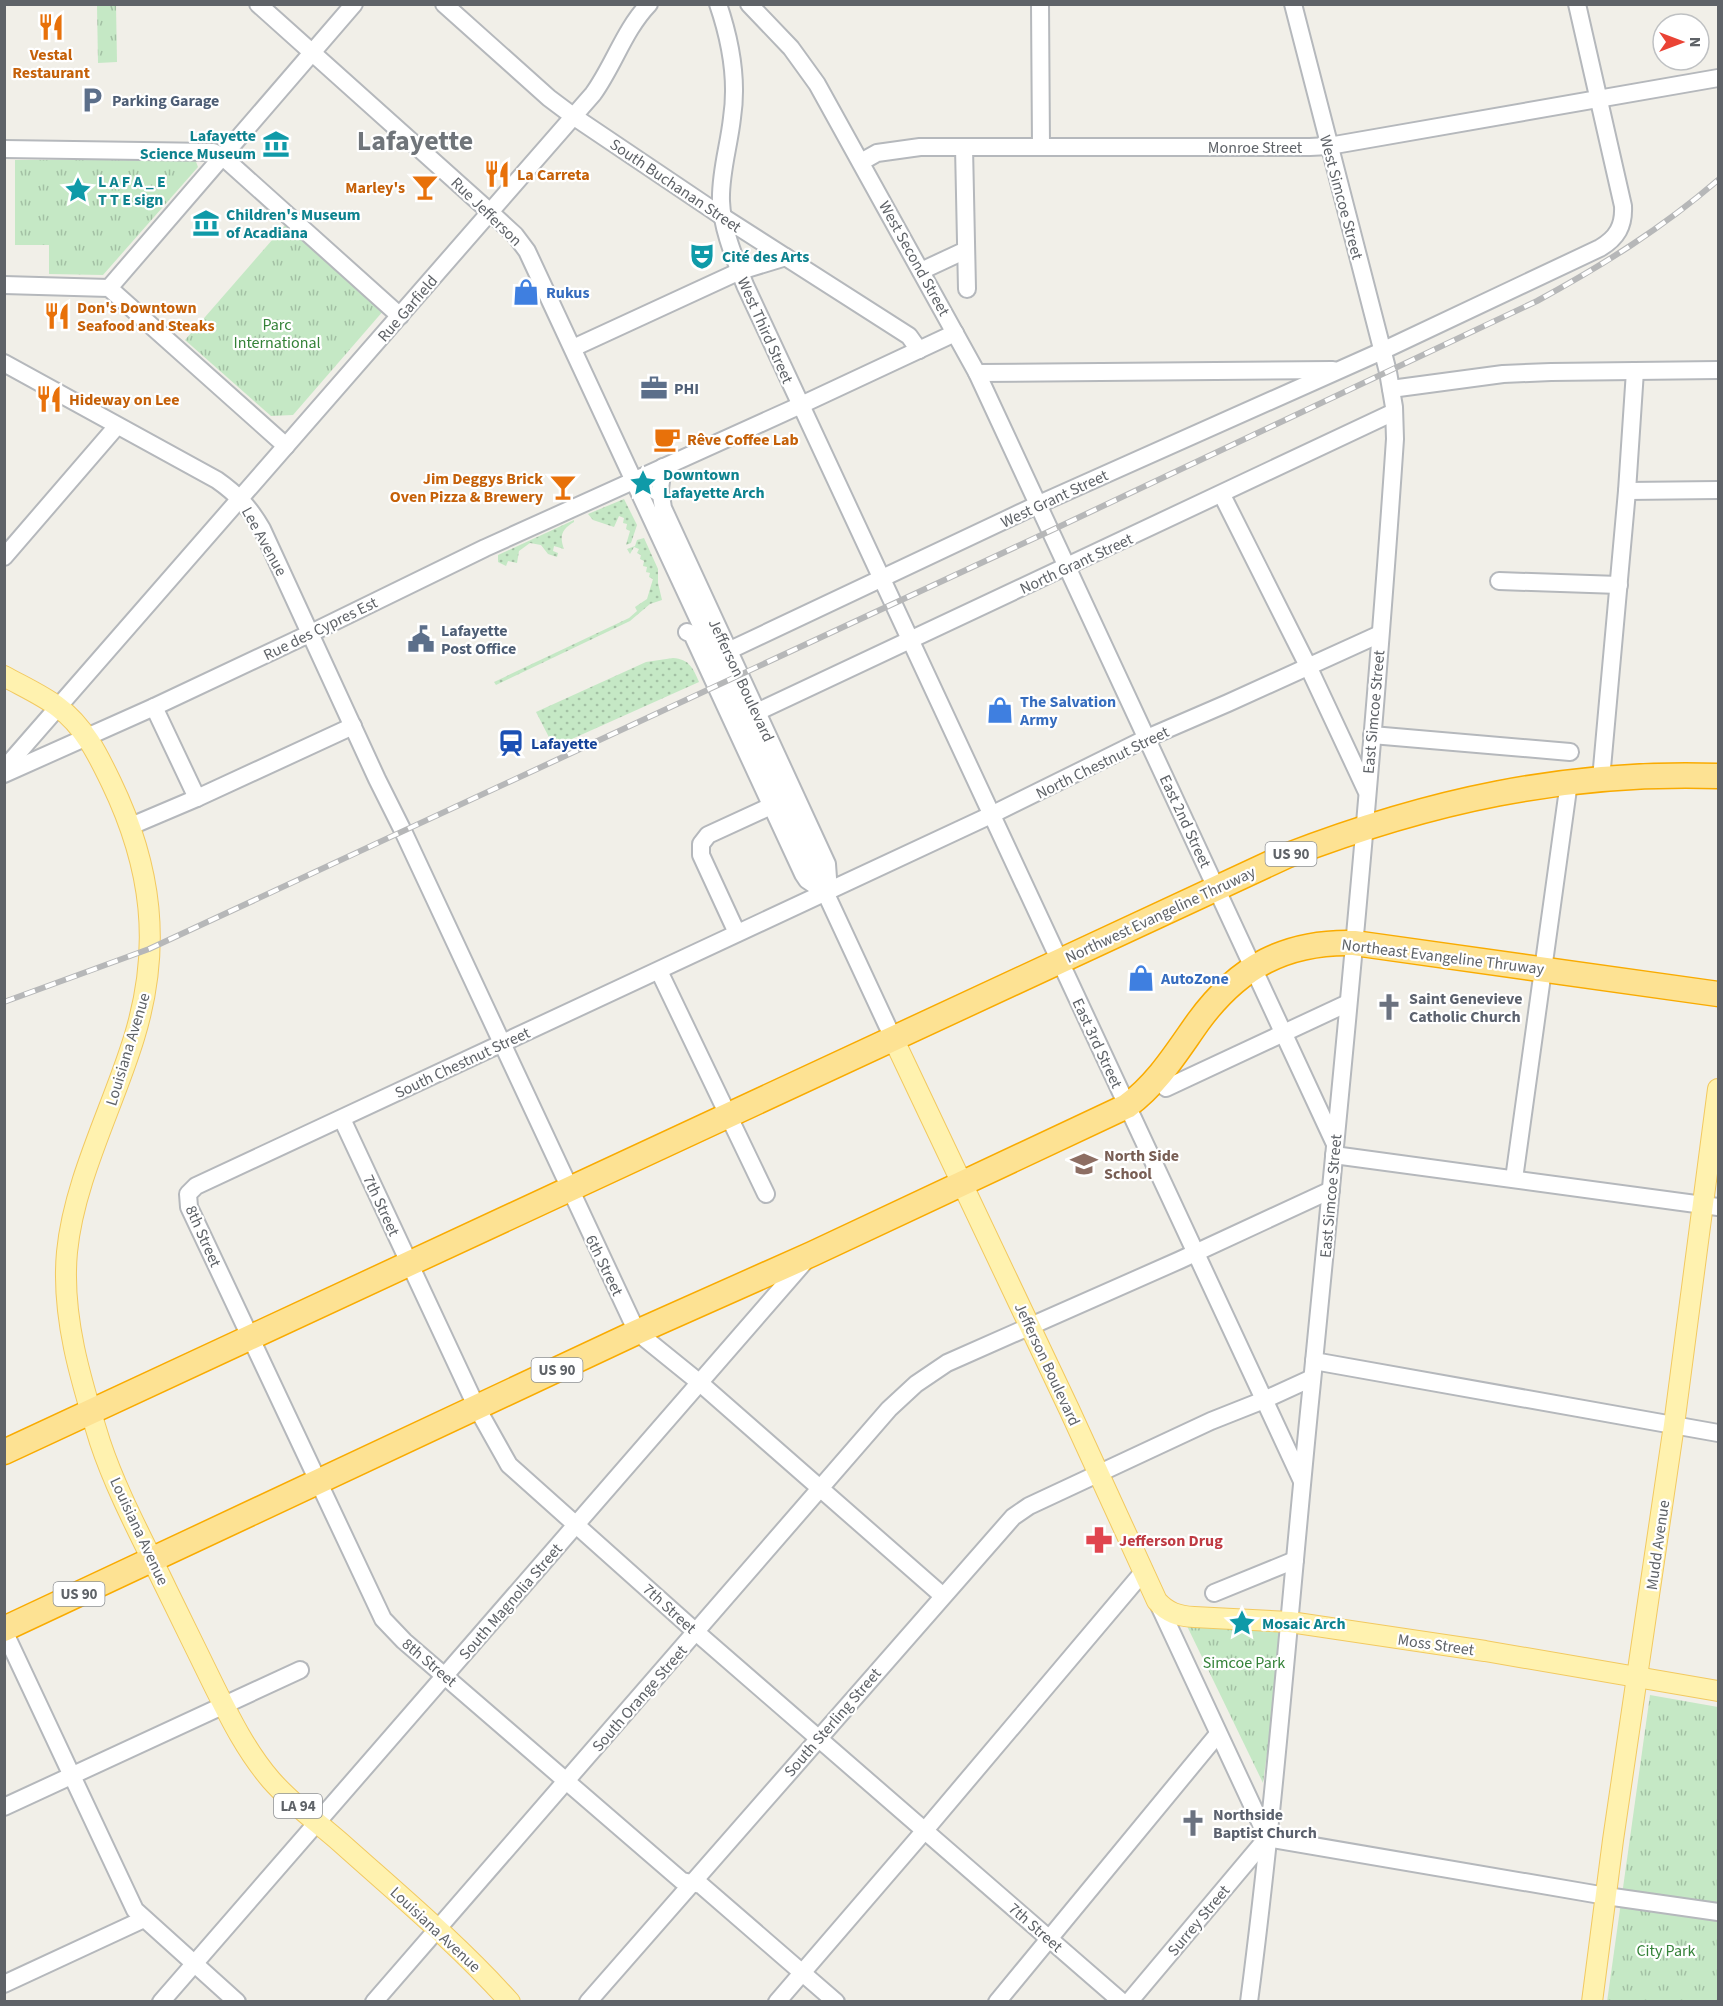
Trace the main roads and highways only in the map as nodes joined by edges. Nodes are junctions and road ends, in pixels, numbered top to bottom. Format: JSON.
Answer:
{"nodes":[{"id":1,"x":4,"y":676,"type":"edge"},
{"id":2,"x":1719,"y":776,"type":"edge"},
{"id":3,"x":1719,"y":994,"type":"edge"},
{"id":4,"x":893,"y":1038,"type":"junction"},
{"id":5,"x":1719,"y":1089,"type":"edge"},
{"id":6,"x":963,"y":1184,"type":"junction"},
{"id":7,"x":1710,"y":1206,"type":"edge"},
{"id":8,"x":91,"y":1412,"type":"junction"},
{"id":9,"x":4,"y":1452,"type":"edge"},
{"id":10,"x":153,"y":1560,"type":"junction"},
{"id":11,"x":1157,"y":1601,"type":"joint"},
{"id":12,"x":4,"y":1630,"type":"edge"},
{"id":13,"x":1638,"y":1678,"type":"junction"},
{"id":14,"x":1719,"y":1690,"type":"edge"},
{"id":15,"x":510,"y":2001,"type":"edge"},
{"id":16,"x":1592,"y":2001,"type":"edge"}],
"edges":[{"from":1,"to":8,"type":"main road","name":"Louisiana Avenue"},
{"from":2,"to":4,"type":"highway","name":"Northwest Evangeline Thruway","number":"US 90"},
{"from":3,"to":6,"type":"highway","name":"Northeast Evangeline Thruway","number":"US 90"},
{"from":4,"to":6,"type":"main road","name":"Jefferson Boulevard"},
{"from":4,"to":8,"type":"highway","number":"US 90"},
{"from":5,"to":7,"type":"main road","name":"Mudd Avenue"},
{"from":6,"to":10,"type":"highway","number":"US 90"},
{"from":6,"to":11,"type":"main road","name":"Jefferson Boulevard"},
{"from":7,"to":13,"type":"main road","name":"Mudd Avenue"},
{"from":8,"to":9,"type":"highway","number":"US 90"},
{"from":8,"to":10,"type":"main road","name":"Louisiana Avenue"},
{"from":10,"to":12,"type":"highway","number":"US 90"},
{"from":10,"to":15,"type":"main road","name":"Louisiana Avenue","number":"LA 94"},
{"from":11,"to":13,"type":"main road","name":"Moss Street"},
{"from":13,"to":14,"type":"main road","name":"Moss Street"},
{"from":13,"to":16,"type":"main road","name":"Mudd Avenue"}]}
